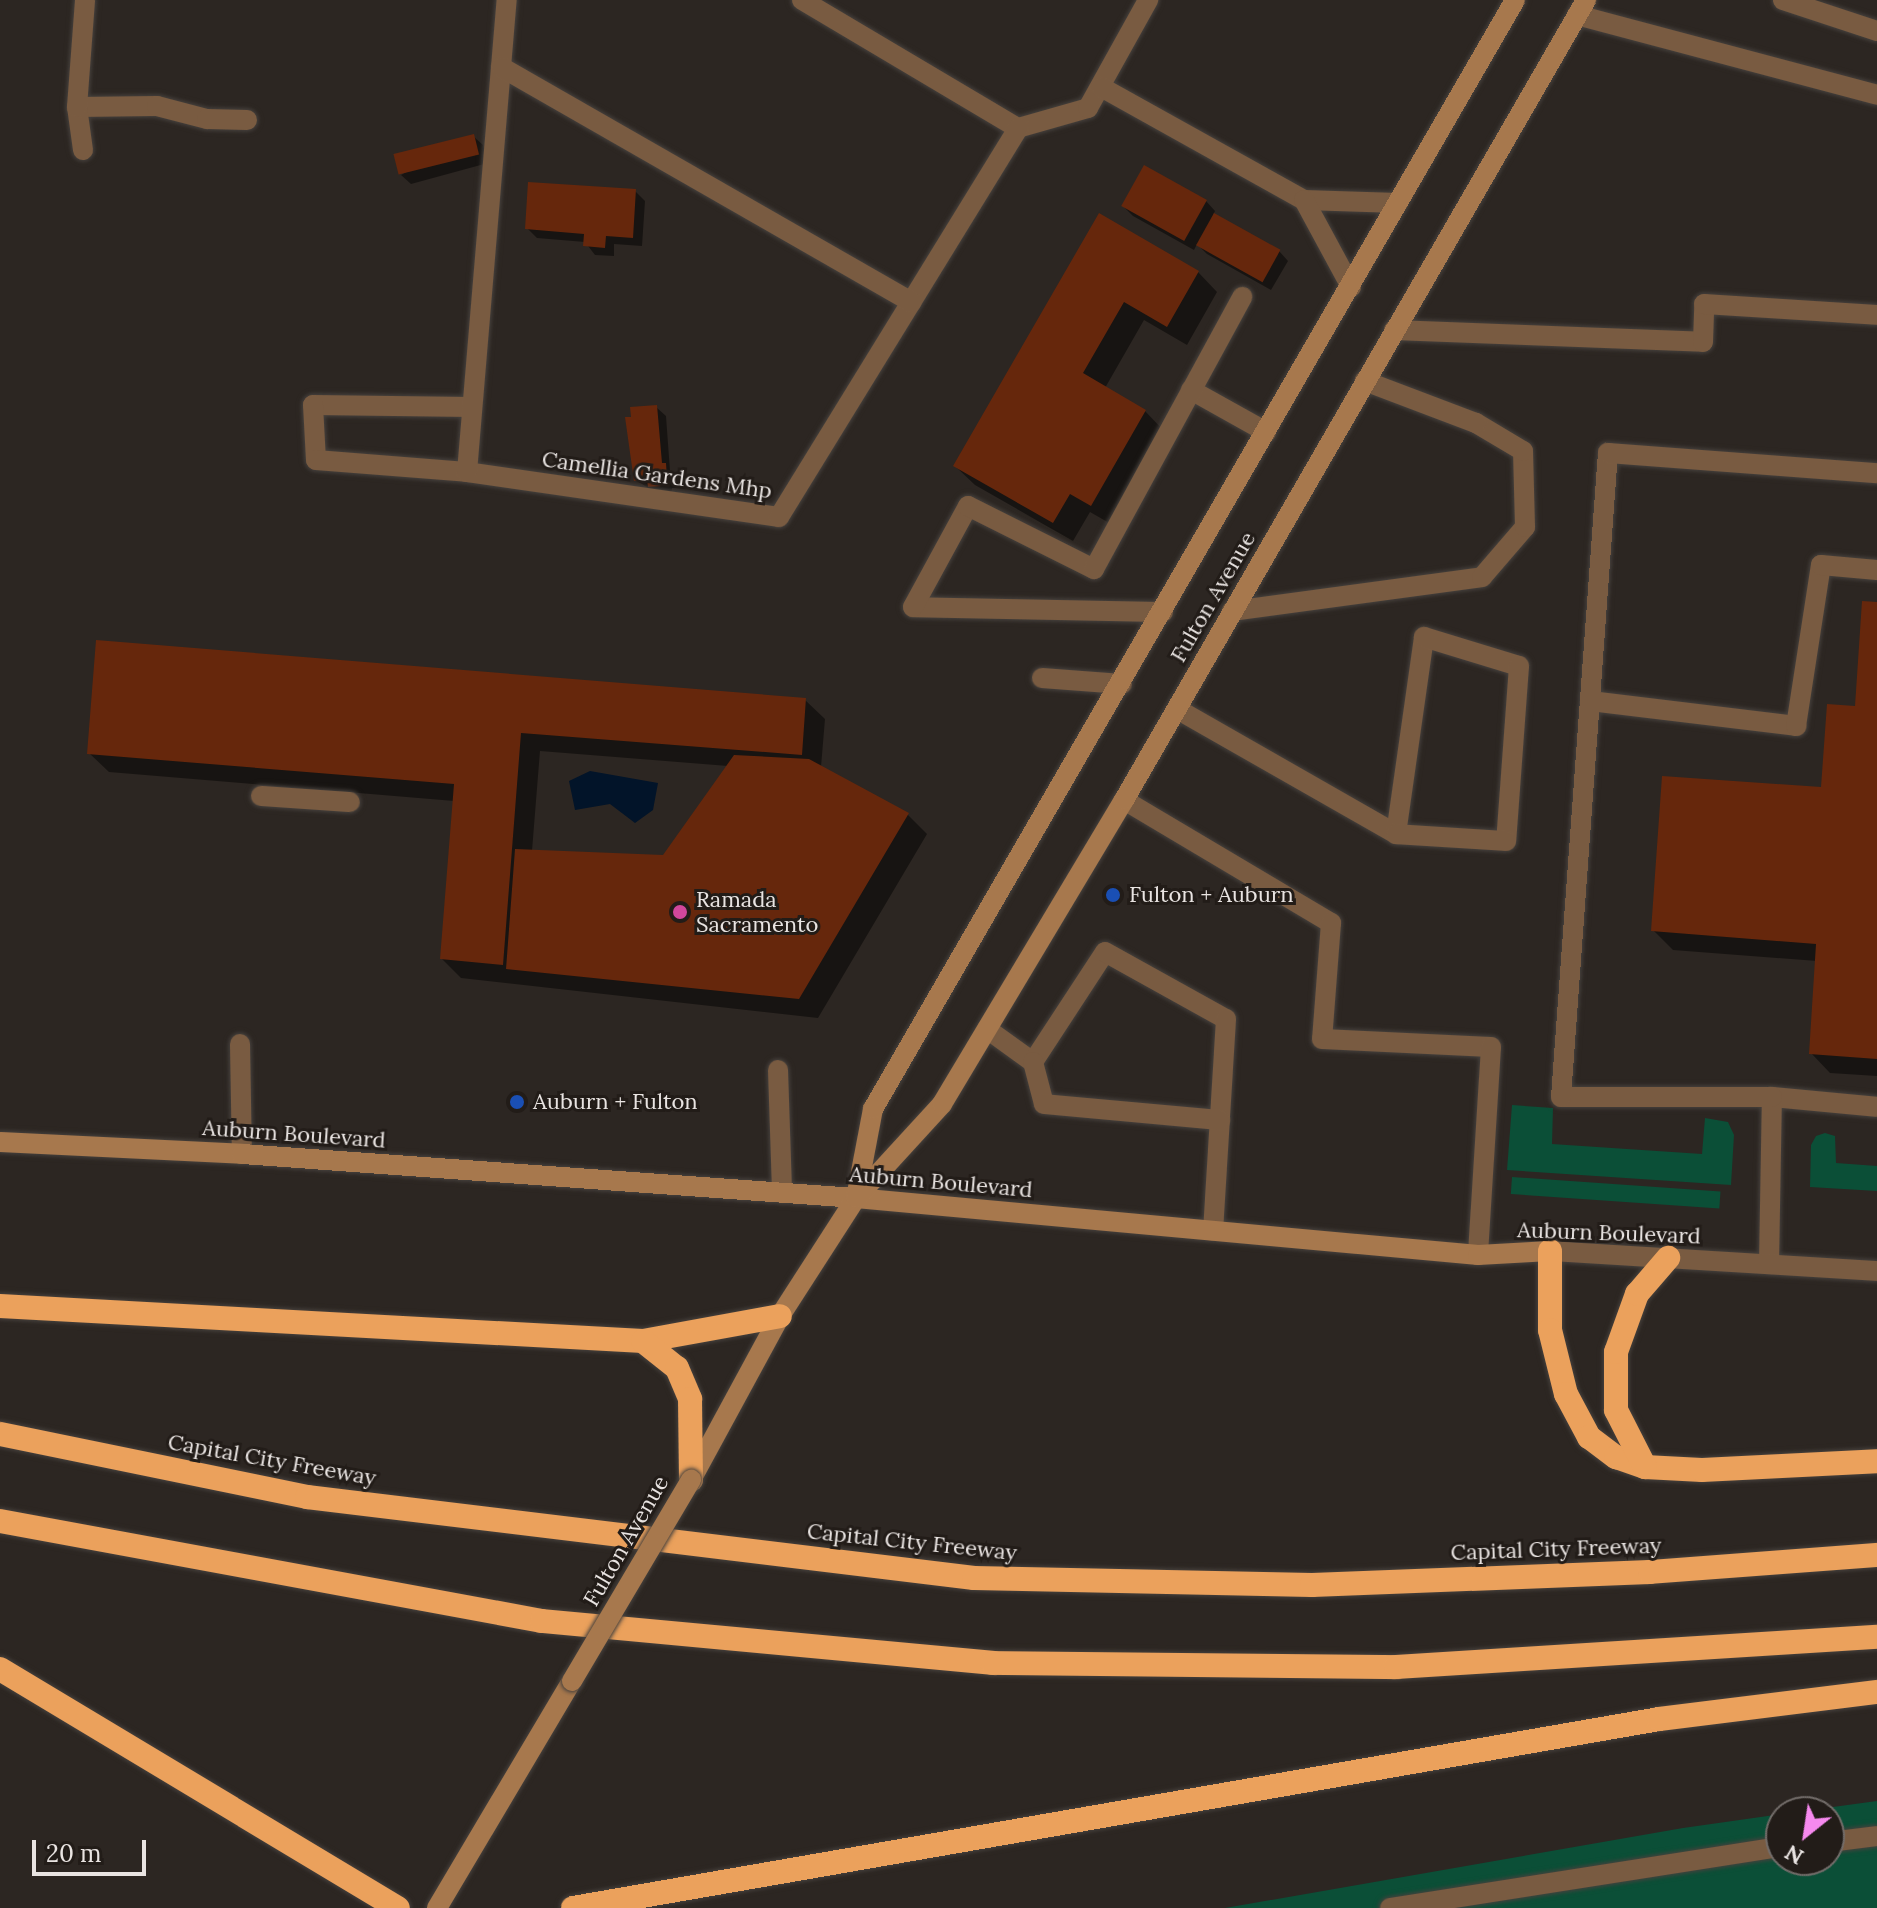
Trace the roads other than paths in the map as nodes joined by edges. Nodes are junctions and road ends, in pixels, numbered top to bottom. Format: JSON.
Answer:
{"nodes":[{"id":1,"x":85,"y":0,"type":"edge"},
{"id":2,"x":507,"y":0,"type":"edge"},
{"id":3,"x":802,"y":0,"type":"edge"},
{"id":4,"x":1148,"y":0,"type":"edge"},
{"id":5,"x":1515,"y":0,"type":"edge"},
{"id":6,"x":1783,"y":0,"type":"edge"},
{"id":7,"x":1582,"y":8,"type":"edge"},
{"id":8,"x":1877,"y":31,"type":"edge"},
{"id":9,"x":501,"y":67,"type":"junction"},
{"id":10,"x":1101,"y":87,"type":"junction"},
{"id":11,"x":1877,"y":95,"type":"edge"},
{"id":12,"x":77,"y":107,"type":"junction"},
{"id":13,"x":247,"y":120,"type":"dead end"},
{"id":14,"x":1018,"y":128,"type":"junction"},
{"id":15,"x":83,"y":150,"type":"dead end"},
{"id":16,"x":1304,"y":200,"type":"junction"},
{"id":17,"x":1398,"y":203,"type":"junction"},
{"id":18,"x":1351,"y":287,"type":"junction"},
{"id":19,"x":1242,"y":297,"type":"dead end"},
{"id":20,"x":912,"y":302,"type":"junction"},
{"id":21,"x":1877,"y":315,"type":"edge"},
{"id":22,"x":1394,"y":330,"type":"junction"},
{"id":23,"x":1365,"y":381,"type":"junction"},
{"id":24,"x":1191,"y":390,"type":"junction"},
{"id":25,"x":472,"y":407,"type":"junction"},
{"id":26,"x":1266,"y":432,"type":"junction"},
{"id":27,"x":467,"y":472,"type":"junction"},
{"id":28,"x":1877,"y":473,"type":"edge"},
{"id":29,"x":1877,"y":570,"type":"edge"},
{"id":30,"x":1232,"y":611,"type":"junction"},
{"id":31,"x":1163,"y":612,"type":"junction"},
{"id":32,"x":1042,"y":678,"type":"dead end"},
{"id":33,"x":1122,"y":684,"type":"junction"},
{"id":34,"x":1590,"y":701,"type":"junction"},
{"id":35,"x":1177,"y":709,"type":"junction"},
{"id":36,"x":261,"y":796,"type":"dead end"},
{"id":37,"x":1124,"y":800,"type":"junction"},
{"id":38,"x":350,"y":802,"type":"dead end"},
{"id":39,"x":1396,"y":834,"type":"junction"},
{"id":40,"x":987,"y":1029,"type":"junction"},
{"id":41,"x":240,"y":1044,"type":"dead end"},
{"id":42,"x":1033,"y":1062,"type":"junction"},
{"id":43,"x":778,"y":1070,"type":"dead end"},
{"id":44,"x":1772,"y":1097,"type":"junction"},
{"id":45,"x":1877,"y":1107,"type":"edge"},
{"id":46,"x":1220,"y":1120,"type":"junction"},
{"id":47,"x":0,"y":1142,"type":"edge"},
{"id":48,"x":242,"y":1154,"type":"junction"},
{"id":49,"x":782,"y":1193,"type":"junction"},
{"id":50,"x":856,"y":1198,"type":"junction"},
{"id":51,"x":1213,"y":1231,"type":"junction"},
{"id":52,"x":1550,"y":1251,"type":"junction"},
{"id":53,"x":1478,"y":1255,"type":"junction"},
{"id":54,"x":1668,"y":1258,"type":"junction"},
{"id":55,"x":1769,"y":1264,"type":"junction"},
{"id":56,"x":1877,"y":1271,"type":"edge"},
{"id":57,"x":0,"y":1306,"type":"edge"},
{"id":58,"x":780,"y":1316,"type":"junction"},
{"id":59,"x":643,"y":1341,"type":"junction"},
{"id":60,"x":0,"y":1434,"type":"edge"},
{"id":61,"x":1877,"y":1461,"type":"edge"},
{"id":62,"x":1645,"y":1467,"type":"junction"},
{"id":63,"x":691,"y":1480,"type":"junction"},
{"id":64,"x":0,"y":1521,"type":"edge"},
{"id":65,"x":1877,"y":1555,"type":"edge"},
{"id":66,"x":1877,"y":1637,"type":"edge"},
{"id":67,"x":0,"y":1669,"type":"edge"},
{"id":68,"x":1877,"y":1692,"type":"edge"},
{"id":69,"x":1877,"y":1836,"type":"edge"},
{"id":70,"x":1845,"y":1840,"type":"edge"},
{"id":71,"x":1765,"y":1849,"type":"edge"},
{"id":72,"x":398,"y":1908,"type":"edge"},
{"id":73,"x":437,"y":1908,"type":"edge"},
{"id":74,"x":573,"y":1908,"type":"edge"},
{"id":75,"x":1390,"y":1908,"type":"edge"}],
"edges":[{"from":1,"to":12,"type":"street"},
{"from":2,"to":9,"type":"street"},
{"from":3,"to":14,"type":"street"},
{"from":4,"to":10,"type":"street"},
{"from":5,"to":17,"type":"main road","name":"Fulton Avenue"},
{"from":6,"to":8,"type":"street"},
{"from":7,"to":11,"type":"street"},
{"from":7,"to":22,"type":"main road","name":"Fulton Avenue"},
{"from":9,"to":20,"type":"street"},
{"from":9,"to":25,"type":"street"},
{"from":10,"to":14,"type":"street"},
{"from":10,"to":16,"type":"street"},
{"from":12,"to":13,"type":"street"},
{"from":12,"to":15,"type":"street"},
{"from":14,"to":20,"type":"street","name":"Camellia Gardens Mhp"},
{"from":16,"to":17,"type":"street"},
{"from":16,"to":18,"type":"street"},
{"from":17,"to":18,"type":"main road","name":"Fulton Avenue"},
{"from":18,"to":26,"type":"main road","name":"Fulton Avenue"},
{"from":19,"to":24,"type":"street"},
{"from":20,"to":27,"type":"street","name":"Camellia Gardens Mhp"},
{"from":21,"to":22,"type":"street"},
{"from":22,"to":23,"type":"main road","name":"Fulton Avenue"},
{"from":23,"to":30,"type":"main road","name":"Fulton Avenue"},
{"from":23,"to":30,"type":"street"},
{"from":24,"to":26,"type":"street"},
{"from":24,"to":31,"type":"street"},
{"from":25,"to":27,"type":"street"},
{"from":25,"to":27,"type":"street","name":"Camellia Gardens Mhp"},
{"from":26,"to":31,"type":"main road","name":"Fulton Avenue"},
{"from":28,"to":34,"type":"street"},
{"from":29,"to":34,"type":"street"},
{"from":30,"to":35,"type":"main road","name":"Fulton Avenue"},
{"from":31,"to":33,"type":"main road","name":"Fulton Avenue"},
{"from":32,"to":33,"type":"street"},
{"from":33,"to":50,"type":"main road","name":"Fulton Avenue"},
{"from":34,"to":44,"type":"street"},
{"from":35,"to":37,"type":"main road","name":"Fulton Avenue"},
{"from":35,"to":39,"type":"street"},
{"from":36,"to":38,"type":"street"},
{"from":37,"to":40,"type":"main road","name":"Fulton Avenue"},
{"from":37,"to":53,"type":"street"},
{"from":39,"to":39,"type":"street"},
{"from":40,"to":42,"type":"street"},
{"from":40,"to":50,"type":"main road","name":"Fulton Avenue"},
{"from":41,"to":48,"type":"street"},
{"from":42,"to":46,"type":"street"},
{"from":42,"to":46,"type":"street"},
{"from":43,"to":49,"type":"street"},
{"from":44,"to":45,"type":"street"},
{"from":44,"to":55,"type":"street"},
{"from":46,"to":51,"type":"street"},
{"from":47,"to":48,"type":"main road","name":"Auburn Boulevard"},
{"from":48,"to":49,"type":"main road","name":"Auburn Boulevard"},
{"from":49,"to":50,"type":"main road","name":"Auburn Boulevard"},
{"from":50,"to":51,"type":"main road","name":"Auburn Boulevard"},
{"from":50,"to":58,"type":"main road","name":"Fulton Avenue"},
{"from":51,"to":53,"type":"main road","name":"Auburn Boulevard"},
{"from":52,"to":53,"type":"main road","name":"Auburn Boulevard"},
{"from":52,"to":54,"type":"street","name":"Auburn Boulevard"},
{"from":52,"to":62,"type":"highway"},
{"from":54,"to":55,"type":"street","name":"Auburn Boulevard"},
{"from":54,"to":62,"type":"highway"},
{"from":55,"to":56,"type":"street","name":"Auburn Boulevard"},
{"from":57,"to":59,"type":"highway"},
{"from":58,"to":59,"type":"highway"},
{"from":58,"to":63,"type":"main road","name":"Fulton Avenue"},
{"from":59,"to":63,"type":"highway"},
{"from":60,"to":65,"type":"highway","name":"Capital City Freeway"},
{"from":61,"to":62,"type":"highway"},
{"from":63,"to":73,"type":"main road","name":"Fulton Avenue","bridge":true},
{"from":64,"to":66,"type":"highway"},
{"from":67,"to":72,"type":"highway"},
{"from":68,"to":74,"type":"highway"},
{"from":69,"to":70,"type":"street"},
{"from":71,"to":75,"type":"street"}]}
